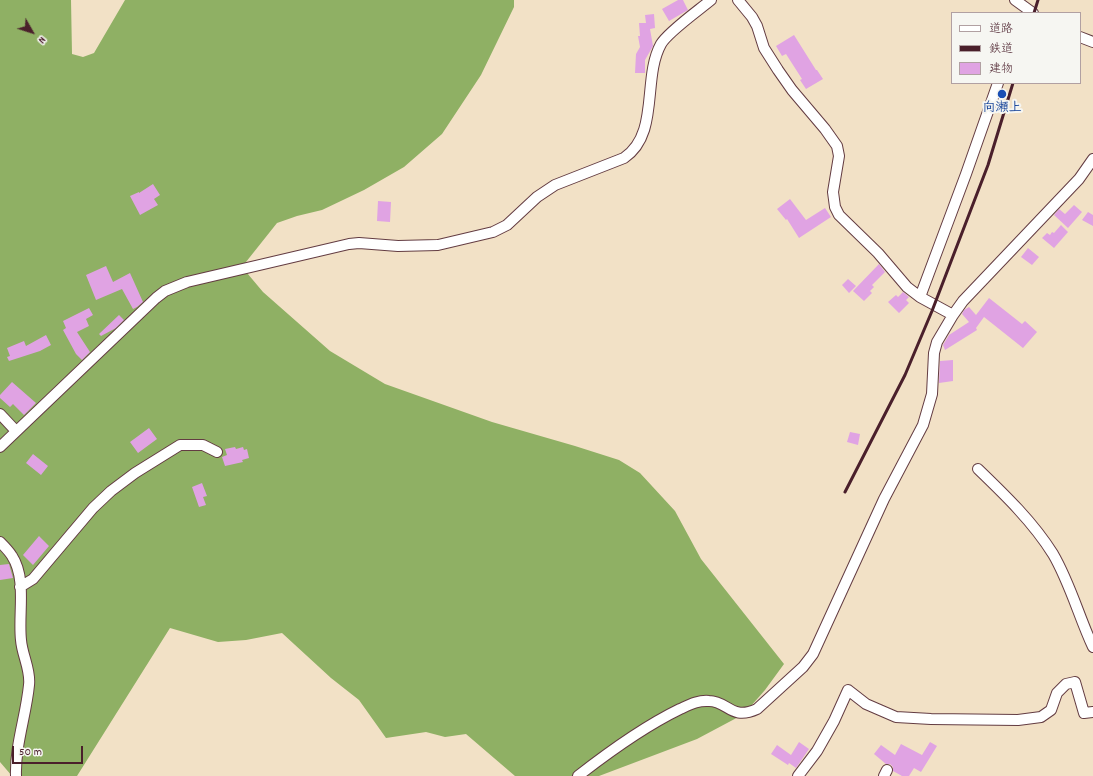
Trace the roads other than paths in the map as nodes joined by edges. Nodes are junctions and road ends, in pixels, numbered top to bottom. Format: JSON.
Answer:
{"nodes":[{"id":1,"x":711,"y":0,"type":"edge"},
{"id":2,"x":738,"y":0,"type":"edge"},
{"id":3,"x":1019,"y":6,"type":"edge"},
{"id":4,"x":1031,"y":12,"type":"edge"},
{"id":5,"x":1081,"y":37,"type":"edge"},
{"id":6,"x":1093,"y":42,"type":"edge"},
{"id":7,"x":998,"y":84,"type":"edge"},
{"id":8,"x":1093,"y":159,"type":"edge"},
{"id":9,"x":920,"y":297,"type":"junction"},
{"id":10,"x":953,"y":315,"type":"junction"},
{"id":11,"x":0,"y":414,"type":"edge"},
{"id":12,"x":16,"y":431,"type":"junction"},
{"id":13,"x":0,"y":446,"type":"edge"},
{"id":14,"x":217,"y":452,"type":"dead end"},
{"id":15,"x":978,"y":469,"type":"dead end"},
{"id":16,"x":0,"y":542,"type":"edge"},
{"id":17,"x":20,"y":587,"type":"junction"},
{"id":18,"x":1093,"y":647,"type":"edge"},
{"id":19,"x":1093,"y":712,"type":"edge"},
{"id":20,"x":16,"y":776,"type":"edge"},
{"id":21,"x":578,"y":776,"type":"edge"},
{"id":22,"x":798,"y":776,"type":"edge"}],
"edges":[{"from":1,"to":12,"type":"street"},
{"from":2,"to":9,"type":"street"},
{"from":3,"to":4,"type":"street"},
{"from":5,"to":6,"type":"street"},
{"from":7,"to":9,"type":"street"},
{"from":8,"to":10,"type":"street"},
{"from":9,"to":10,"type":"street"},
{"from":10,"to":21,"type":"street"},
{"from":11,"to":12,"type":"street"},
{"from":12,"to":13,"type":"street"},
{"from":14,"to":17,"type":"street"},
{"from":15,"to":18,"type":"street"},
{"from":16,"to":17,"type":"street"},
{"from":17,"to":20,"type":"street"},
{"from":19,"to":22,"type":"street"}]}
